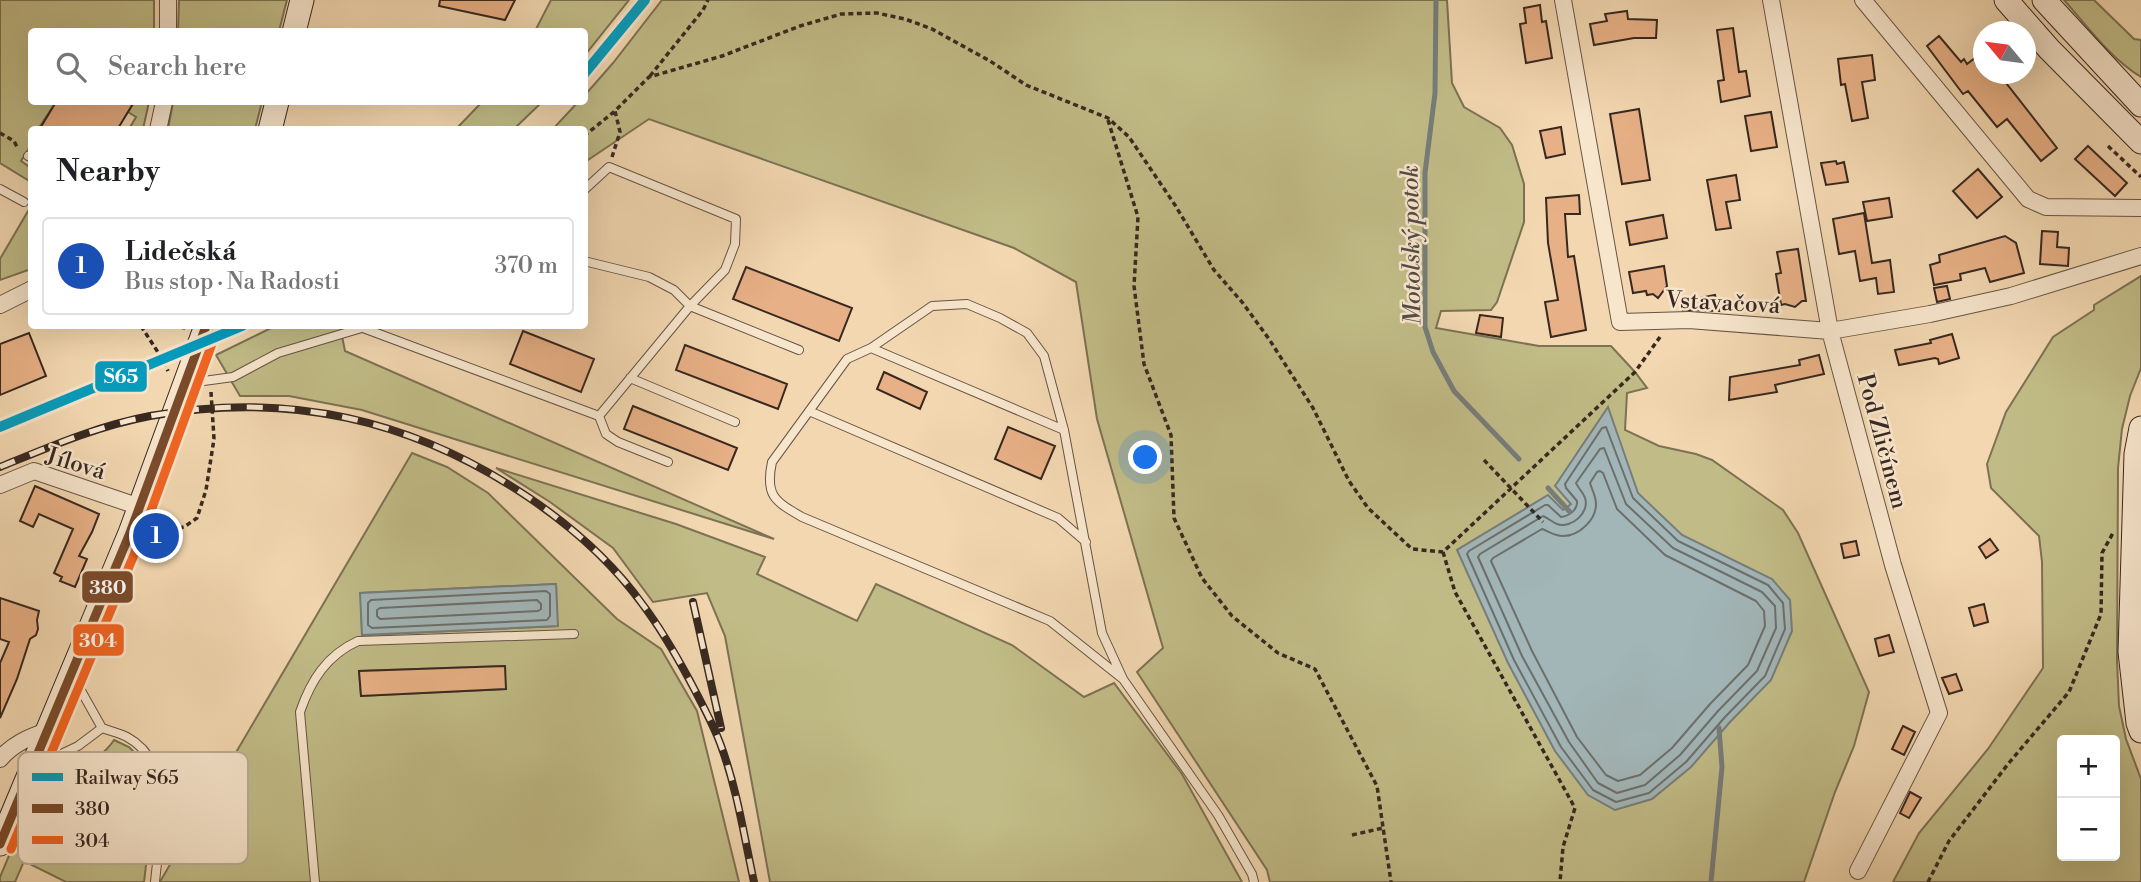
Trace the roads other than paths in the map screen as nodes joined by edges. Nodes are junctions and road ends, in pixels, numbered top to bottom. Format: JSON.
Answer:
{"nodes":[{"id":1,"x":168,"y":0,"type":"edge"},
{"id":2,"x":302,"y":0,"type":"edge"},
{"id":3,"x":1563,"y":0,"type":"edge"},
{"id":4,"x":1772,"y":0,"type":"edge"},
{"id":5,"x":1863,"y":0,"type":"edge"},
{"id":6,"x":2006,"y":0,"type":"edge"},
{"id":7,"x":2044,"y":0,"type":"edge"},
{"id":8,"x":168,"y":28,"type":"edge"},
{"id":9,"x":295,"y":28,"type":"edge"},
{"id":10,"x":163,"y":105,"type":"edge"},
{"id":11,"x":276,"y":105,"type":"edge"},
{"id":12,"x":2141,"y":105,"type":"edge"},
{"id":13,"x":159,"y":126,"type":"edge"},
{"id":14,"x":271,"y":126,"type":"edge"},
{"id":15,"x":2141,"y":142,"type":"edge"},
{"id":16,"x":588,"y":186,"type":"edge"},
{"id":17,"x":0,"y":189,"type":"edge"},
{"id":18,"x":24,"y":202,"type":"dead end"},
{"id":19,"x":2141,"y":208,"type":"edge"},
{"id":20,"x":2141,"y":256,"type":"edge"},
{"id":21,"x":588,"y":262,"type":"edge"},
{"id":22,"x":28,"y":291,"type":"edge"},
{"id":23,"x":0,"y":305,"type":"edge"},
{"id":24,"x":690,"y":306,"type":"junction"},
{"id":25,"x":204,"y":329,"type":"edge"},
{"id":26,"x":358,"y":329,"type":"edge"},
{"id":27,"x":371,"y":329,"type":"edge"},
{"id":28,"x":1830,"y":331,"type":"junction"},
{"id":29,"x":870,"y":348,"type":"junction"},
{"id":30,"x":799,"y":350,"type":"dead end"},
{"id":31,"x":630,"y":378,"type":"junction"},
{"id":32,"x":186,"y":383,"type":"junction"},
{"id":33,"x":810,"y":411,"type":"junction"},
{"id":34,"x":600,"y":415,"type":"junction"},
{"id":35,"x":735,"y":422,"type":"dead end"},
{"id":36,"x":2141,"y":428,"type":"edge"},
{"id":37,"x":1064,"y":430,"type":"junction"},
{"id":38,"x":668,"y":461,"type":"dead end"},
{"id":39,"x":0,"y":485,"type":"edge"},
{"id":40,"x":140,"y":507,"type":"junction"},
{"id":41,"x":1086,"y":542,"type":"junction"},
{"id":42,"x":574,"y":634,"type":"dead end"},
{"id":43,"x":72,"y":673,"type":"junction"},
{"id":44,"x":1123,"y":679,"type":"junction"},
{"id":45,"x":102,"y":729,"type":"junction"},
{"id":46,"x":47,"y":731,"type":"junction"},
{"id":47,"x":2141,"y":731,"type":"edge"},
{"id":48,"x":38,"y":752,"type":"edge"},
{"id":49,"x":66,"y":752,"type":"edge"},
{"id":50,"x":144,"y":752,"type":"edge"},
{"id":51,"x":0,"y":759,"type":"edge"},
{"id":52,"x":18,"y":800,"type":"edge"},
{"id":53,"x":0,"y":844,"type":"edge"},
{"id":54,"x":156,"y":864,"type":"edge"},
{"id":55,"x":1858,"y":871,"type":"dead end"},
{"id":56,"x":155,"y":882,"type":"edge"},
{"id":57,"x":315,"y":882,"type":"edge"},
{"id":58,"x":1254,"y":882,"type":"edge"}],
"edges":[{"from":1,"to":8,"type":"street"},
{"from":2,"to":9,"type":"main road"},
{"from":3,"to":28,"type":"street","name":"Vstavačová"},
{"from":4,"to":28,"type":"street","name":"Pod Zličínem"},
{"from":5,"to":19,"type":"street"},
{"from":6,"to":15,"type":"main road"},
{"from":7,"to":12,"type":"main road"},
{"from":10,"to":13,"type":"street"},
{"from":11,"to":14,"type":"main road"},
{"from":16,"to":24,"type":"lane"},
{"from":17,"to":18,"type":"lane"},
{"from":20,"to":28,"type":"street","name":"Vstavačová"},
{"from":21,"to":24,"type":"lane"},
{"from":22,"to":23,"type":"street"},
{"from":24,"to":30,"type":"lane"},
{"from":24,"to":31,"type":"lane"},
{"from":25,"to":32,"type":"main road"},
{"from":26,"to":32,"type":"lane"},
{"from":27,"to":34,"type":"lane"},
{"from":28,"to":55,"type":"street","name":"Pod Zličínem"},
{"from":29,"to":33,"type":"lane"},
{"from":29,"to":37,"type":"lane"},
{"from":29,"to":37,"type":"lane"},
{"from":31,"to":34,"type":"lane"},
{"from":31,"to":35,"type":"lane"},
{"from":32,"to":40,"type":"main road"},
{"from":33,"to":41,"type":"lane"},
{"from":33,"to":44,"type":"lane"},
{"from":34,"to":38,"type":"lane"},
{"from":36,"to":47,"type":"main road"},
{"from":37,"to":41,"type":"lane"},
{"from":39,"to":40,"type":"street","name":"Jílová"},
{"from":40,"to":43,"type":"main road"},
{"from":41,"to":44,"type":"lane"},
{"from":42,"to":57,"type":"lane"},
{"from":43,"to":45,"type":"lane"},
{"from":43,"to":46,"type":"main road"},
{"from":44,"to":58,"type":"lane"},
{"from":45,"to":49,"type":"lane"},
{"from":45,"to":50,"type":"lane"},
{"from":46,"to":48,"type":"main road"},
{"from":46,"to":51,"type":"street"},
{"from":52,"to":53,"type":"main road"},
{"from":54,"to":56,"type":"lane"}]}
